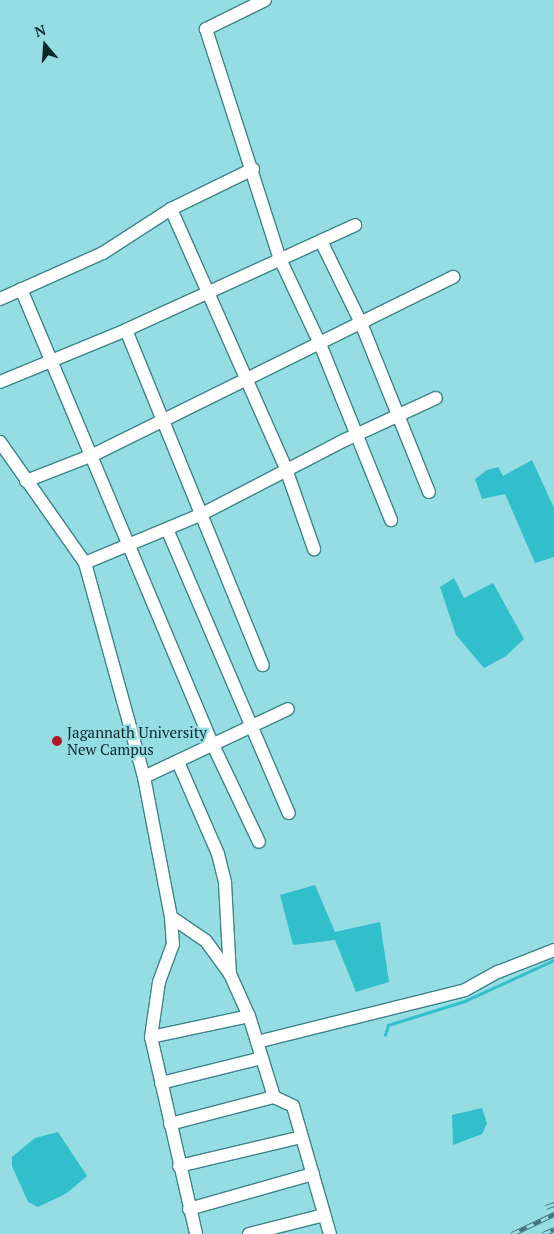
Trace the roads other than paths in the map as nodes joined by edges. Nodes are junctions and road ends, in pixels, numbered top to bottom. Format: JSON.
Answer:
{"nodes":[{"id":1,"x":265,"y":0,"type":"edge"},
{"id":2,"x":253,"y":169,"type":"junction"},
{"id":3,"x":171,"y":209,"type":"junction"},
{"id":4,"x":355,"y":225,"type":"dead end"},
{"id":5,"x":321,"y":241,"type":"junction"},
{"id":6,"x":280,"y":259,"type":"junction"},
{"id":7,"x":453,"y":277,"type":"dead end"},
{"id":8,"x":21,"y":289,"type":"junction"},
{"id":9,"x":207,"y":292,"type":"junction"},
{"id":10,"x":0,"y":299,"type":"edge"},
{"id":11,"x":361,"y":323,"type":"junction"},
{"id":12,"x":126,"y":330,"type":"junction"},
{"id":13,"x":320,"y":344,"type":"junction"},
{"id":14,"x":52,"y":359,"type":"junction"},
{"id":15,"x":245,"y":381,"type":"junction"},
{"id":16,"x":0,"y":382,"type":"edge"},
{"id":17,"x":436,"y":398,"type":"dead end"},
{"id":18,"x":398,"y":416,"type":"junction"},
{"id":19,"x":162,"y":421,"type":"junction"},
{"id":20,"x":356,"y":435,"type":"junction"},
{"id":21,"x":0,"y":442,"type":"edge"},
{"id":22,"x":93,"y":455,"type":"junction"},
{"id":23,"x":286,"y":469,"type":"junction"},
{"id":24,"x":26,"y":481,"type":"junction"},
{"id":25,"x":429,"y":492,"type":"dead end"},
{"id":26,"x":202,"y":514,"type":"junction"},
{"id":27,"x":391,"y":520,"type":"dead end"},
{"id":28,"x":167,"y":529,"type":"junction"},
{"id":29,"x":127,"y":545,"type":"junction"},
{"id":30,"x":314,"y":549,"type":"dead end"},
{"id":31,"x":85,"y":563,"type":"junction"},
{"id":32,"x":263,"y":665,"type":"dead end"},
{"id":33,"x":288,"y":709,"type":"dead end"},
{"id":34,"x":253,"y":726,"type":"junction"},
{"id":35,"x":213,"y":745,"type":"junction"},
{"id":36,"x":178,"y":762,"type":"junction"},
{"id":37,"x":144,"y":777,"type":"junction"},
{"id":38,"x":289,"y":814,"type":"dead end"},
{"id":39,"x":260,"y":842,"type":"dead end"},
{"id":40,"x":171,"y":917,"type":"junction"},
{"id":41,"x":554,"y":950,"type":"edge"},
{"id":42,"x":230,"y":974,"type":"junction"},
{"id":43,"x":249,"y":1016,"type":"junction"},
{"id":44,"x":151,"y":1037,"type":"junction"},
{"id":45,"x":257,"y":1042,"type":"junction"},
{"id":46,"x":262,"y":1058,"type":"junction"},
{"id":47,"x":161,"y":1083,"type":"junction"},
{"id":48,"x":274,"y":1097,"type":"junction"},
{"id":49,"x":170,"y":1124,"type":"junction"},
{"id":50,"x":302,"y":1137,"type":"junction"},
{"id":51,"x":179,"y":1166,"type":"junction"},
{"id":52,"x":313,"y":1174,"type":"junction"},
{"id":53,"x":189,"y":1209,"type":"junction"},
{"id":54,"x":324,"y":1215,"type":"junction"},
{"id":55,"x":196,"y":1234,"type":"edge"},
{"id":56,"x":250,"y":1234,"type":"edge"},
{"id":57,"x":330,"y":1234,"type":"edge"}],
"edges":[{"from":1,"to":2,"type":"street"},
{"from":2,"to":3,"type":"street"},
{"from":2,"to":6,"type":"street"},
{"from":3,"to":8,"type":"street"},
{"from":3,"to":9,"type":"street"},
{"from":4,"to":5,"type":"street"},
{"from":5,"to":6,"type":"street"},
{"from":5,"to":11,"type":"street"},
{"from":6,"to":9,"type":"street"},
{"from":6,"to":13,"type":"street"},
{"from":7,"to":11,"type":"street"},
{"from":8,"to":10,"type":"street"},
{"from":8,"to":14,"type":"street"},
{"from":9,"to":12,"type":"street"},
{"from":9,"to":15,"type":"street"},
{"from":11,"to":13,"type":"street"},
{"from":11,"to":18,"type":"street"},
{"from":12,"to":14,"type":"street"},
{"from":12,"to":19,"type":"street"},
{"from":13,"to":15,"type":"street"},
{"from":13,"to":20,"type":"street"},
{"from":14,"to":16,"type":"street"},
{"from":14,"to":22,"type":"street"},
{"from":15,"to":19,"type":"street"},
{"from":15,"to":23,"type":"street"},
{"from":17,"to":18,"type":"street"},
{"from":18,"to":20,"type":"street"},
{"from":18,"to":25,"type":"street"},
{"from":19,"to":22,"type":"street"},
{"from":19,"to":26,"type":"street"},
{"from":20,"to":23,"type":"street"},
{"from":20,"to":27,"type":"street"},
{"from":21,"to":24,"type":"street"},
{"from":22,"to":24,"type":"street"},
{"from":22,"to":29,"type":"street"},
{"from":23,"to":26,"type":"street"},
{"from":23,"to":30,"type":"street"},
{"from":24,"to":31,"type":"street"},
{"from":26,"to":28,"type":"street"},
{"from":26,"to":32,"type":"street"},
{"from":28,"to":29,"type":"street"},
{"from":28,"to":34,"type":"street"},
{"from":29,"to":31,"type":"street"},
{"from":29,"to":35,"type":"street"},
{"from":31,"to":37,"type":"street"},
{"from":33,"to":34,"type":"street"},
{"from":34,"to":35,"type":"street"},
{"from":34,"to":38,"type":"street"},
{"from":35,"to":36,"type":"street"},
{"from":35,"to":39,"type":"street"},
{"from":36,"to":37,"type":"street"},
{"from":36,"to":42,"type":"street"},
{"from":37,"to":40,"type":"street"},
{"from":40,"to":42,"type":"street"},
{"from":40,"to":44,"type":"street"},
{"from":41,"to":45,"type":"street"},
{"from":42,"to":43,"type":"street"},
{"from":43,"to":44,"type":"street"},
{"from":43,"to":45,"type":"street"},
{"from":44,"to":47,"type":"street"},
{"from":45,"to":46,"type":"street"},
{"from":46,"to":47,"type":"street"},
{"from":46,"to":48,"type":"street"},
{"from":47,"to":49,"type":"street"},
{"from":48,"to":49,"type":"street"},
{"from":48,"to":50,"type":"street"},
{"from":49,"to":51,"type":"street"},
{"from":50,"to":51,"type":"street"},
{"from":50,"to":52,"type":"street"},
{"from":51,"to":53,"type":"street"},
{"from":52,"to":53,"type":"street"},
{"from":52,"to":54,"type":"street"},
{"from":53,"to":55,"type":"street"},
{"from":54,"to":56,"type":"street"},
{"from":54,"to":57,"type":"street"}]}
